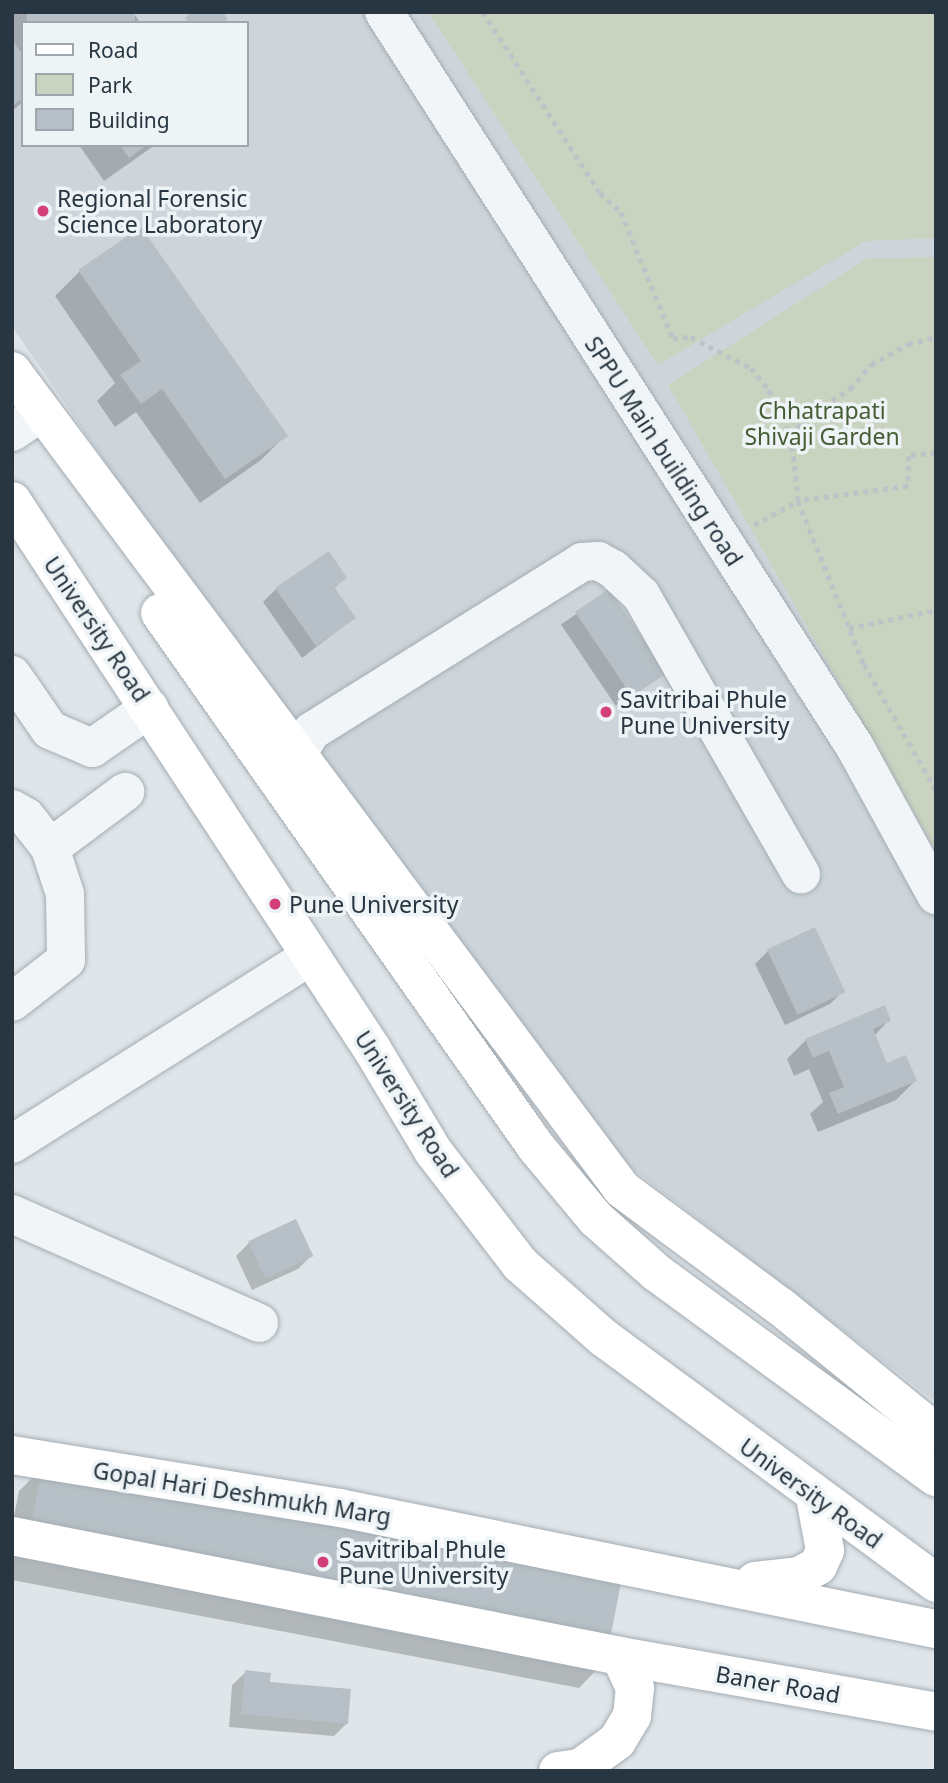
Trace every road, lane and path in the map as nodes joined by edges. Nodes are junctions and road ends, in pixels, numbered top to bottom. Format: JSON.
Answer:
{"nodes":[{"id":1,"x":384,"y":12,"type":"edge"},
{"id":2,"x":483,"y":12,"type":"edge"},
{"id":3,"x":936,"y":337,"type":"edge"},
{"id":4,"x":12,"y":371,"type":"edge"},
{"id":5,"x":37,"y":428,"type":"edge"},
{"id":6,"x":791,"y":436,"type":"junction"},
{"id":7,"x":936,"y":453,"type":"edge"},
{"id":8,"x":12,"y":501,"type":"edge"},
{"id":9,"x":798,"y":501,"type":"junction"},
{"id":10,"x":723,"y":543,"type":"junction"},
{"id":11,"x":936,"y":610,"type":"edge"},
{"id":12,"x":849,"y":628,"type":"junction"},
{"id":13,"x":12,"y":675,"type":"edge"},
{"id":14,"x":150,"y":708,"type":"junction"},
{"id":15,"x":298,"y":753,"type":"junction"},
{"id":16,"x":936,"y":790,"type":"edge"},
{"id":17,"x":125,"y":792,"type":"dead end"},
{"id":18,"x":12,"y":809,"type":"edge"},
{"id":19,"x":50,"y":848,"type":"junction"},
{"id":20,"x":801,"y":874,"type":"dead end"},
{"id":21,"x":936,"y":895,"type":"edge"},
{"id":22,"x":310,"y":956,"type":"junction"},
{"id":23,"x":12,"y":1003,"type":"edge"},
{"id":24,"x":12,"y":1144,"type":"edge"},
{"id":25,"x":12,"y":1214,"type":"edge"},
{"id":26,"x":259,"y":1323,"type":"dead end"},
{"id":27,"x":936,"y":1433,"type":"edge"},
{"id":28,"x":12,"y":1455,"type":"edge"},
{"id":29,"x":114,"y":1472,"type":"junction"},
{"id":30,"x":936,"y":1477,"type":"edge"},
{"id":31,"x":815,"y":1497,"type":"junction"},
{"id":32,"x":12,"y":1536,"type":"edge"},
{"id":33,"x":109,"y":1556,"type":"junction"},
{"id":34,"x":718,"y":1581,"type":"junction"},
{"id":35,"x":936,"y":1583,"type":"edge"},
{"id":36,"x":936,"y":1629,"type":"edge"},
{"id":37,"x":936,"y":1650,"type":"edge"},
{"id":38,"x":621,"y":1656,"type":"junction"},
{"id":39,"x":936,"y":1706,"type":"edge"},
{"id":40,"x":936,"y":1712,"type":"edge"},
{"id":41,"x":569,"y":1769,"type":"edge"}],
"edges":[{"from":1,"to":10,"type":"street","name":"SPPU Main building road"},
{"from":2,"to":6,"type":"path"},
{"from":3,"to":6,"type":"path"},
{"from":4,"to":5,"type":"main road"},
{"from":5,"to":15,"type":"main road"},
{"from":5,"to":30,"type":"main road"},
{"from":6,"to":9,"type":"path"},
{"from":7,"to":9,"type":"path"},
{"from":8,"to":14,"type":"main road","name":"University Road"},
{"from":9,"to":10,"type":"path"},
{"from":9,"to":12,"type":"path"},
{"from":10,"to":21,"type":"street","name":"SPPU Main building road"},
{"from":11,"to":12,"type":"path"},
{"from":12,"to":16,"type":"path"},
{"from":13,"to":14,"type":"street"},
{"from":14,"to":22,"type":"main road","name":"University Road"},
{"from":15,"to":20,"type":"street"},
{"from":15,"to":27,"type":"main road"},
{"from":17,"to":19,"type":"street"},
{"from":18,"to":19,"type":"street"},
{"from":19,"to":23,"type":"street"},
{"from":22,"to":24,"type":"street"},
{"from":22,"to":31,"type":"main road","name":"University Road"},
{"from":25,"to":26,"type":"street"},
{"from":28,"to":29,"type":"main road","name":"Gopal Hari Deshmukh Marg"},
{"from":29,"to":34,"type":"main road","name":"Gopal Hari Deshmukh Marg"},
{"from":29,"to":37,"type":"main road"},
{"from":31,"to":34,"type":"main road"},
{"from":31,"to":35,"type":"main road","name":"University Road"},
{"from":32,"to":33,"type":"main road"},
{"from":33,"to":38,"type":"main road"},
{"from":33,"to":39,"type":"main road"},
{"from":34,"to":36,"type":"main road"},
{"from":38,"to":40,"type":"main road","name":"Baner Road"},
{"from":38,"to":41,"type":"main road"}]}
